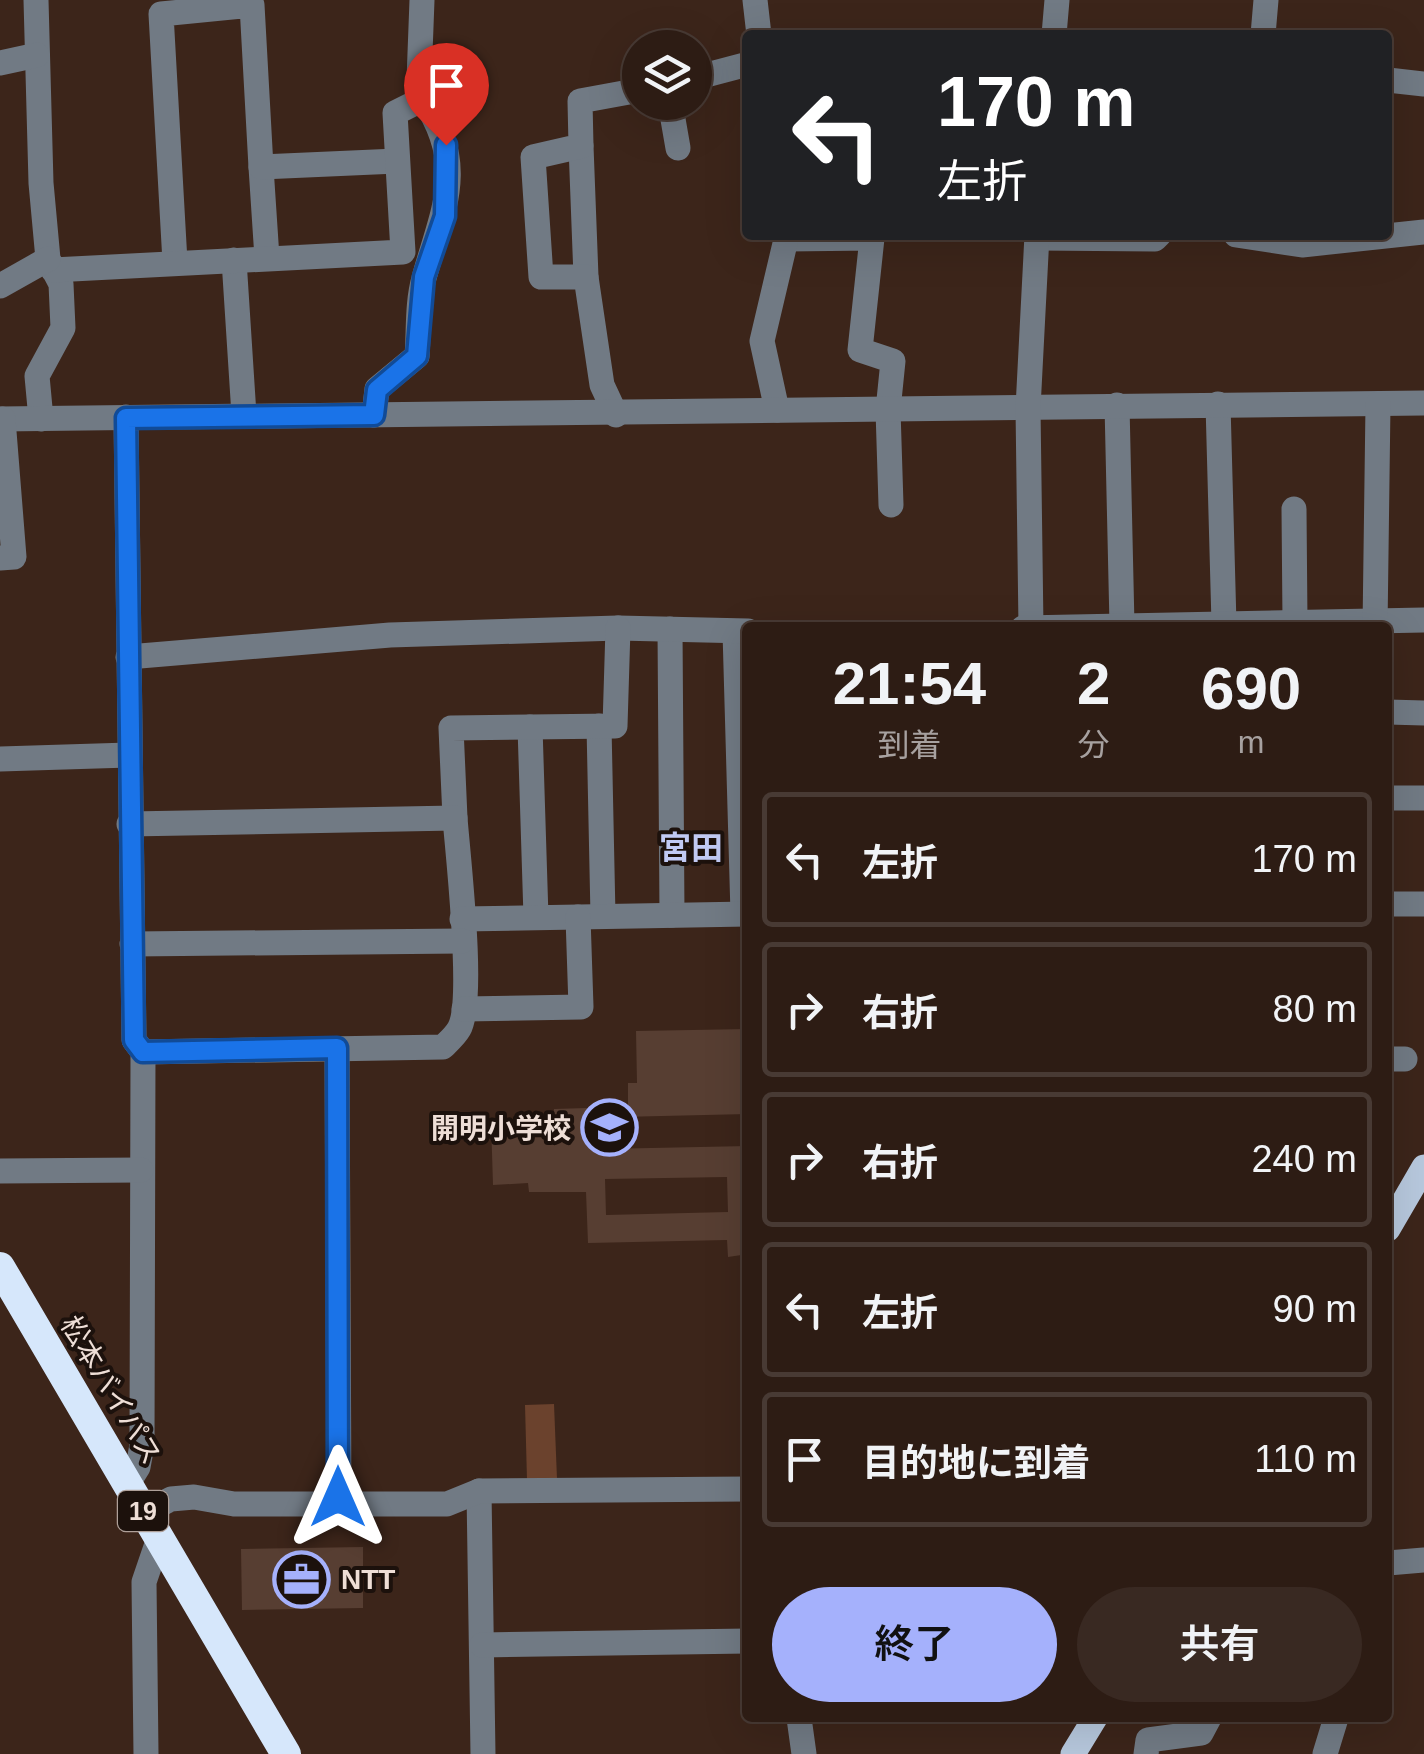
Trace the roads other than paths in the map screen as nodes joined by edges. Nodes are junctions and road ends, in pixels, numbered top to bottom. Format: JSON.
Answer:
{"nodes":[{"id":1,"x":36,"y":0,"type":"edge"},
{"id":2,"x":422,"y":0,"type":"edge"},
{"id":3,"x":755,"y":0,"type":"edge"},
{"id":4,"x":1057,"y":0,"type":"edge"},
{"id":5,"x":1266,"y":0,"type":"edge"},
{"id":6,"x":758,"y":30,"type":"edge"},
{"id":7,"x":1054,"y":30,"type":"edge"},
{"id":8,"x":1263,"y":30,"type":"edge"},
{"id":9,"x":36,"y":55,"type":"junction"},
{"id":10,"x":0,"y":62,"type":"edge"},
{"id":11,"x":742,"y":66,"type":"edge"},
{"id":12,"x":712,"y":74,"type":"edge"},
{"id":13,"x":1392,"y":80,"type":"edge"},
{"id":14,"x":1424,"y":84,"type":"edge"},
{"id":15,"x":622,"y":94,"type":"edge"},
{"id":16,"x":423,"y":98,"type":"junction"},
{"id":17,"x":673,"y":120,"type":"edge"},
{"id":18,"x":582,"y":146,"type":"junction"},
{"id":19,"x":678,"y":148,"type":"dead end"},
{"id":20,"x":397,"y":161,"type":"junction"},
{"id":21,"x":262,"y":167,"type":"junction"},
{"id":22,"x":1424,"y":232,"type":"edge"},
{"id":23,"x":1392,"y":235,"type":"edge"},
{"id":24,"x":786,"y":240,"type":"edge"},
{"id":25,"x":872,"y":240,"type":"edge"},
{"id":26,"x":1037,"y":240,"type":"edge"},
{"id":27,"x":1269,"y":240,"type":"edge"},
{"id":28,"x":1349,"y":240,"type":"edge"},
{"id":29,"x":267,"y":258,"type":"junction"},
{"id":30,"x":234,"y":260,"type":"junction"},
{"id":31,"x":176,"y":262,"type":"junction"},
{"id":32,"x":50,"y":265,"type":"junction"},
{"id":33,"x":586,"y":277,"type":"junction"},
{"id":34,"x":0,"y":286,"type":"edge"},
{"id":35,"x":1424,"y":403,"type":"edge"},
{"id":36,"x":1218,"y":404,"type":"junction"},
{"id":37,"x":1378,"y":404,"type":"junction"},
{"id":38,"x":1117,"y":405,"type":"junction"},
{"id":39,"x":1028,"y":408,"type":"junction"},
{"id":40,"x":778,"y":410,"type":"junction"},
{"id":41,"x":888,"y":410,"type":"junction"},
{"id":42,"x":244,"y":415,"type":"junction"},
{"id":43,"x":374,"y":415,"type":"junction"},
{"id":44,"x":616,"y":415,"type":"junction"},
{"id":45,"x":126,"y":418,"type":"junction"},
{"id":46,"x":2,"y":419,"type":"edge"},
{"id":47,"x":40,"y":419,"type":"junction"},
{"id":48,"x":891,"y":506,"type":"dead end"},
{"id":49,"x":1294,"y":509,"type":"dead end"},
{"id":50,"x":0,"y":558,"type":"edge"},
{"id":51,"x":1424,"y":620,"type":"edge"},
{"id":52,"x":1027,"y":622,"type":"edge"},
{"id":53,"x":1122,"y":622,"type":"edge"},
{"id":54,"x":1224,"y":622,"type":"edge"},
{"id":55,"x":1295,"y":622,"type":"edge"},
{"id":56,"x":1375,"y":622,"type":"edge"},
{"id":57,"x":1392,"y":623,"type":"edge"},
{"id":58,"x":618,"y":628,"type":"junction"},
{"id":59,"x":670,"y":629,"type":"junction"},
{"id":60,"x":741,"y":632,"type":"edge"},
{"id":61,"x":128,"y":657,"type":"junction"},
{"id":62,"x":742,"y":702,"type":"edge"},
{"id":63,"x":1392,"y":712,"type":"edge"},
{"id":64,"x":1424,"y":712,"type":"edge"},
{"id":65,"x":599,"y":726,"type":"junction"},
{"id":66,"x":530,"y":727,"type":"junction"},
{"id":67,"x":129,"y":755,"type":"junction"},
{"id":68,"x":0,"y":759,"type":"edge"},
{"id":69,"x":1392,"y":798,"type":"edge"},
{"id":70,"x":1424,"y":798,"type":"edge"},
{"id":71,"x":456,"y":818,"type":"junction"},
{"id":72,"x":129,"y":824,"type":"junction"},
{"id":73,"x":1392,"y":904,"type":"edge"},
{"id":74,"x":1424,"y":904,"type":"edge"},
{"id":75,"x":742,"y":914,"type":"edge"},
{"id":76,"x":672,"y":915,"type":"junction"},
{"id":77,"x":590,"y":916,"type":"junction"},
{"id":78,"x":536,"y":917,"type":"junction"},
{"id":79,"x":462,"y":930,"type":"junction"},
{"id":80,"x":132,"y":944,"type":"junction"},
{"id":81,"x":464,"y":1009,"type":"junction"},
{"id":82,"x":337,"y":1048,"type":"junction"},
{"id":83,"x":143,"y":1052,"type":"junction"},
{"id":84,"x":1424,"y":1167,"type":"edge"},
{"id":85,"x":141,"y":1170,"type":"junction"},
{"id":86,"x":0,"y":1171,"type":"edge"},
{"id":87,"x":1392,"y":1222,"type":"edge"},
{"id":88,"x":0,"y":1267,"type":"edge"},
{"id":89,"x":128,"y":1482,"type":"junction"},
{"id":90,"x":742,"y":1490,"type":"edge"},
{"id":91,"x":480,"y":1491,"type":"junction"},
{"id":92,"x":338,"y":1506,"type":"junction"},
{"id":93,"x":152,"y":1526,"type":"junction"},
{"id":94,"x":1424,"y":1560,"type":"edge"},
{"id":95,"x":1392,"y":1563,"type":"edge"},
{"id":96,"x":742,"y":1641,"type":"edge"},
{"id":97,"x":482,"y":1645,"type":"junction"},
{"id":98,"x":800,"y":1722,"type":"edge"},
{"id":99,"x":1093,"y":1722,"type":"edge"},
{"id":100,"x":1206,"y":1722,"type":"edge"},
{"id":101,"x":1335,"y":1722,"type":"edge"},
{"id":102,"x":146,"y":1754,"type":"edge"},
{"id":103,"x":286,"y":1754,"type":"edge"},
{"id":104,"x":482,"y":1754,"type":"edge"},
{"id":105,"x":804,"y":1754,"type":"edge"},
{"id":106,"x":1073,"y":1754,"type":"edge"},
{"id":107,"x":1146,"y":1754,"type":"edge"},
{"id":108,"x":1325,"y":1754,"type":"edge"}],
"edges":[{"from":1,"to":9,"type":"street"},
{"from":2,"to":16,"type":"street"},
{"from":3,"to":6,"type":"street"},
{"from":4,"to":7,"type":"street"},
{"from":5,"to":8,"type":"street"},
{"from":9,"to":10,"type":"street"},
{"from":9,"to":32,"type":"street"},
{"from":11,"to":12,"type":"street"},
{"from":13,"to":14,"type":"street"},
{"from":15,"to":18,"type":"street"},
{"from":16,"to":20,"type":"street"},
{"from":16,"to":43,"type":"street"},
{"from":17,"to":19,"type":"street"},
{"from":18,"to":33,"type":"street"},
{"from":18,"to":33,"type":"street"},
{"from":20,"to":21,"type":"street"},
{"from":20,"to":29,"type":"street"},
{"from":21,"to":29,"type":"street"},
{"from":21,"to":31,"type":"street"},
{"from":22,"to":23,"type":"street"},
{"from":24,"to":40,"type":"street"},
{"from":25,"to":41,"type":"street"},
{"from":26,"to":39,"type":"street"},
{"from":27,"to":28,"type":"street"},
{"from":29,"to":30,"type":"street"},
{"from":30,"to":31,"type":"street"},
{"from":30,"to":42,"type":"street"},
{"from":31,"to":32,"type":"street"},
{"from":32,"to":34,"type":"street"},
{"from":32,"to":47,"type":"street"},
{"from":33,"to":44,"type":"street"},
{"from":35,"to":37,"type":"street"},
{"from":36,"to":37,"type":"street"},
{"from":36,"to":38,"type":"street"},
{"from":36,"to":54,"type":"street"},
{"from":37,"to":56,"type":"street"},
{"from":38,"to":39,"type":"street"},
{"from":38,"to":53,"type":"street"},
{"from":39,"to":41,"type":"street"},
{"from":39,"to":52,"type":"street"},
{"from":40,"to":41,"type":"street"},
{"from":40,"to":44,"type":"street"},
{"from":41,"to":48,"type":"street"},
{"from":42,"to":43,"type":"street"},
{"from":42,"to":45,"type":"street"},
{"from":43,"to":44,"type":"street"},
{"from":45,"to":47,"type":"street"},
{"from":45,"to":61,"type":"street"},
{"from":46,"to":47,"type":"street"},
{"from":46,"to":50,"type":"street"},
{"from":49,"to":55,"type":"street"},
{"from":51,"to":57,"type":"street"},
{"from":58,"to":59,"type":"street"},
{"from":58,"to":61,"type":"street"},
{"from":58,"to":65,"type":"street"},
{"from":59,"to":60,"type":"street"},
{"from":59,"to":76,"type":"street"},
{"from":60,"to":62,"type":"street"},
{"from":61,"to":67,"type":"street"},
{"from":63,"to":64,"type":"street"},
{"from":65,"to":66,"type":"street"},
{"from":65,"to":77,"type":"street"},
{"from":66,"to":71,"type":"street"},
{"from":66,"to":78,"type":"street"},
{"from":67,"to":68,"type":"street"},
{"from":67,"to":72,"type":"street"},
{"from":69,"to":70,"type":"street"},
{"from":71,"to":72,"type":"street"},
{"from":71,"to":79,"type":"street"},
{"from":72,"to":80,"type":"street"},
{"from":73,"to":74,"type":"street"},
{"from":75,"to":76,"type":"street"},
{"from":76,"to":77,"type":"street"},
{"from":77,"to":78,"type":"street"},
{"from":77,"to":81,"type":"street"},
{"from":78,"to":79,"type":"street"},
{"from":79,"to":80,"type":"street"},
{"from":79,"to":81,"type":"street"},
{"from":80,"to":83,"type":"street"},
{"from":81,"to":82,"type":"street"},
{"from":82,"to":83,"type":"street"},
{"from":82,"to":92,"type":"street"},
{"from":83,"to":85,"type":"street"},
{"from":84,"to":87,"type":"main road"},
{"from":85,"to":86,"type":"street"},
{"from":85,"to":89,"type":"street"},
{"from":88,"to":89,"type":"highway","name":"松本バイパス","number":"19"},
{"from":89,"to":93,"type":"highway","name":"松本バイパス","number":"19"},
{"from":90,"to":91,"type":"street"},
{"from":91,"to":92,"type":"street"},
{"from":91,"to":97,"type":"street"},
{"from":92,"to":93,"type":"street"},
{"from":93,"to":102,"type":"street"},
{"from":93,"to":103,"type":"highway","name":"松本バイパス","number":"19"},
{"from":94,"to":95,"type":"street"},
{"from":96,"to":97,"type":"street"},
{"from":97,"to":104,"type":"street"},
{"from":98,"to":105,"type":"street"},
{"from":99,"to":106,"type":"main road"},
{"from":100,"to":107,"type":"street"},
{"from":101,"to":108,"type":"street"}]}
